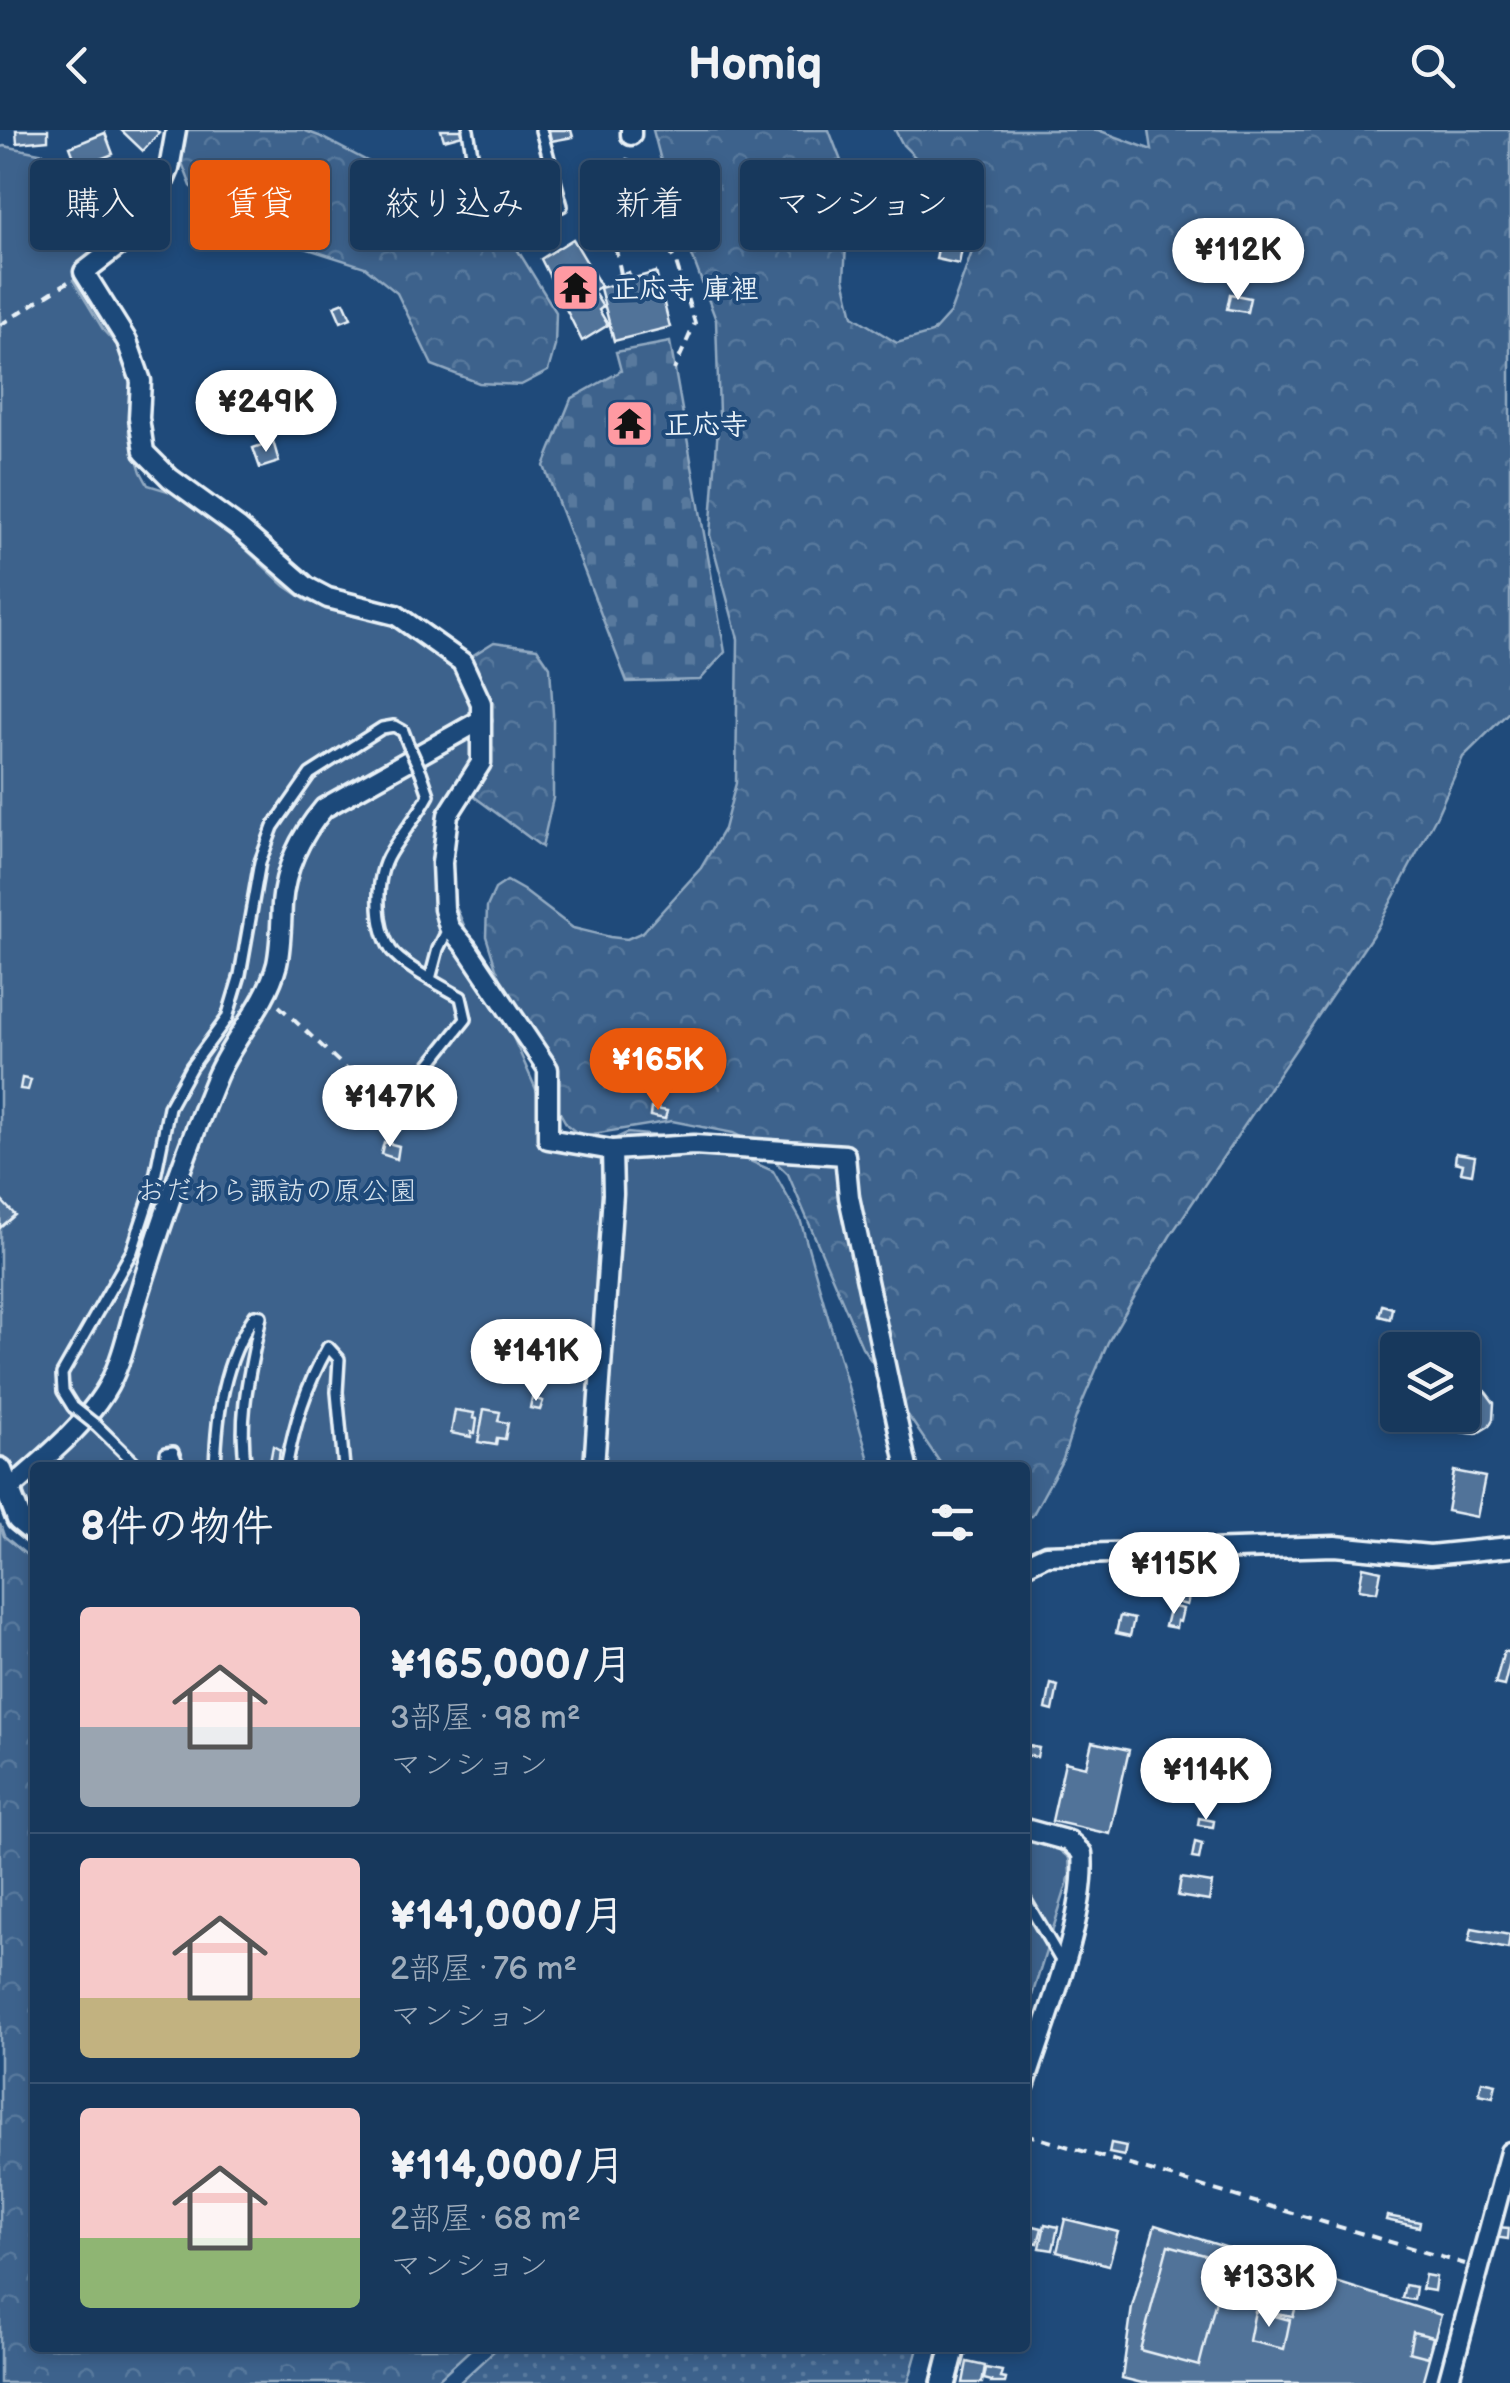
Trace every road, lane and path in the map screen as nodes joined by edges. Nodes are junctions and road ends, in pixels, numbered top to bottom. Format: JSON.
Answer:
{"nodes":[{"id":1,"x":176,"y":130,"type":"edge"},
{"id":2,"x":468,"y":130,"type":"edge"},
{"id":3,"x":541,"y":130,"type":"edge"},
{"id":4,"x":631,"y":133,"type":"edge"},
{"id":5,"x":473,"y":160,"type":"edge"},
{"id":6,"x":627,"y":160,"type":"edge"},
{"id":7,"x":562,"y":206,"type":"dead end"},
{"id":8,"x":616,"y":250,"type":"edge"},
{"id":9,"x":669,"y":250,"type":"edge"},
{"id":10,"x":84,"y":272,"type":"junction"},
{"id":11,"x":621,"y":274,"type":"dead end"},
{"id":12,"x":0,"y":325,"type":"edge"},
{"id":13,"x":674,"y":370,"type":"dead end"},
{"id":14,"x":480,"y":720,"type":"junction"},
{"id":15,"x":449,"y":927,"type":"junction"},
{"id":16,"x":430,"y":980,"type":"junction"},
{"id":17,"x":265,"y":993,"type":"junction"},
{"id":18,"x":392,"y":1112,"type":"joint"},
{"id":19,"x":612,"y":1150,"type":"junction"},
{"id":20,"x":134,"y":1462,"type":"edge"},
{"id":21,"x":166,"y":1462,"type":"edge"},
{"id":22,"x":177,"y":1462,"type":"edge"},
{"id":23,"x":215,"y":1462,"type":"edge"},
{"id":24,"x":245,"y":1462,"type":"edge"},
{"id":25,"x":287,"y":1462,"type":"edge"},
{"id":26,"x":343,"y":1462,"type":"edge"},
{"id":27,"x":594,"y":1462,"type":"edge"},
{"id":28,"x":906,"y":1462,"type":"edge"},
{"id":29,"x":4,"y":1480,"type":"edge"},
{"id":30,"x":30,"y":1528,"type":"edge"},
{"id":31,"x":1510,"y":1547,"type":"edge"},
{"id":32,"x":1030,"y":1563,"type":"edge"},
{"id":33,"x":1030,"y":1830,"type":"edge"},
{"id":34,"x":1030,"y":1908,"type":"edge"},
{"id":35,"x":1063,"y":1964,"type":"junction"},
{"id":36,"x":1030,"y":2068,"type":"edge"},
{"id":37,"x":1030,"y":2135,"type":"edge"},
{"id":38,"x":1510,"y":2152,"type":"edge"},
{"id":39,"x":1479,"y":2268,"type":"junction"},
{"id":40,"x":952,"y":2352,"type":"edge"},
{"id":41,"x":944,"y":2383,"type":"edge"},
{"id":42,"x":1448,"y":2383,"type":"edge"}],
"edges":[{"from":1,"to":10,"type":"street"},
{"from":2,"to":5,"type":"lane"},
{"from":3,"to":7,"type":"lane"},
{"from":4,"to":6,"type":"path"},
{"from":8,"to":11,"type":"path"},
{"from":9,"to":13,"type":"path"},
{"from":10,"to":12,"type":"path"},
{"from":10,"to":14,"type":"street"},
{"from":14,"to":15,"type":"street"},
{"from":14,"to":17,"type":"street"},
{"from":15,"to":16,"type":"lane"},
{"from":15,"to":19,"type":"street"},
{"from":16,"to":18,"type":"lane"},
{"from":16,"to":20,"type":"lane","bridge":true},
{"from":17,"to":18,"type":"path"},
{"from":17,"to":29,"type":"street"},
{"from":19,"to":27,"type":"street"},
{"from":19,"to":28,"type":"street"},
{"from":21,"to":22,"type":"lane"},
{"from":23,"to":24,"type":"lane"},
{"from":25,"to":26,"type":"lane"},
{"from":29,"to":30,"type":"street"},
{"from":31,"to":32,"type":"street"},
{"from":33,"to":35,"type":"street"},
{"from":34,"to":35,"type":"lane"},
{"from":35,"to":36,"type":"street"},
{"from":37,"to":39,"type":"path"},
{"from":38,"to":39,"type":"street"},
{"from":39,"to":42,"type":"street"},
{"from":40,"to":41,"type":"street"}]}
